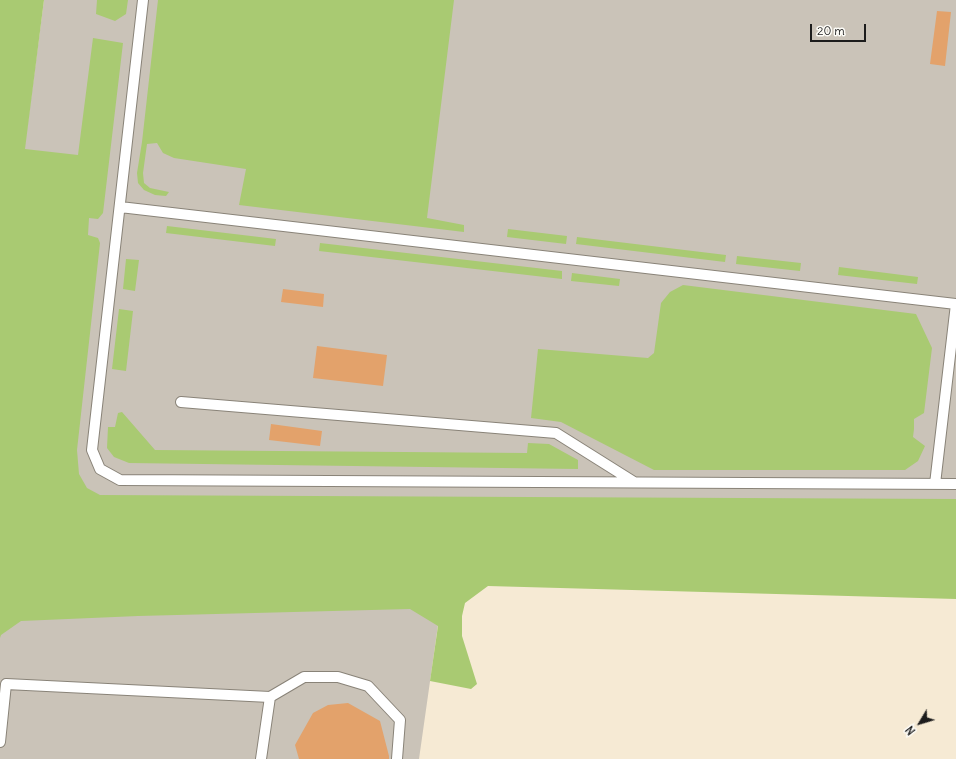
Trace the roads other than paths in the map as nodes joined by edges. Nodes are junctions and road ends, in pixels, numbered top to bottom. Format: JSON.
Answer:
{"nodes":[{"id":1,"x":143,"y":0,"type":"edge"},
{"id":2,"x":120,"y":207,"type":"junction"},
{"id":3,"x":956,"y":304,"type":"edge"},
{"id":4,"x":181,"y":402,"type":"dead end"},
{"id":5,"x":634,"y":482,"type":"junction"},
{"id":6,"x":935,"y":484,"type":"junction"},
{"id":7,"x":956,"y":484,"type":"edge"},
{"id":8,"x":270,"y":697,"type":"junction"},
{"id":9,"x":0,"y":742,"type":"edge"},
{"id":10,"x":261,"y":759,"type":"edge"},
{"id":11,"x":397,"y":759,"type":"edge"}],
"edges":[{"from":1,"to":2,"type":"lane"},
{"from":2,"to":3,"type":"lane"},
{"from":2,"to":5,"type":"lane"},
{"from":3,"to":6,"type":"lane"},
{"from":4,"to":5,"type":"lane"},
{"from":5,"to":6,"type":"lane"},
{"from":6,"to":7,"type":"lane"},
{"from":8,"to":9,"type":"lane"},
{"from":8,"to":10,"type":"lane"},
{"from":8,"to":11,"type":"lane"}]}
